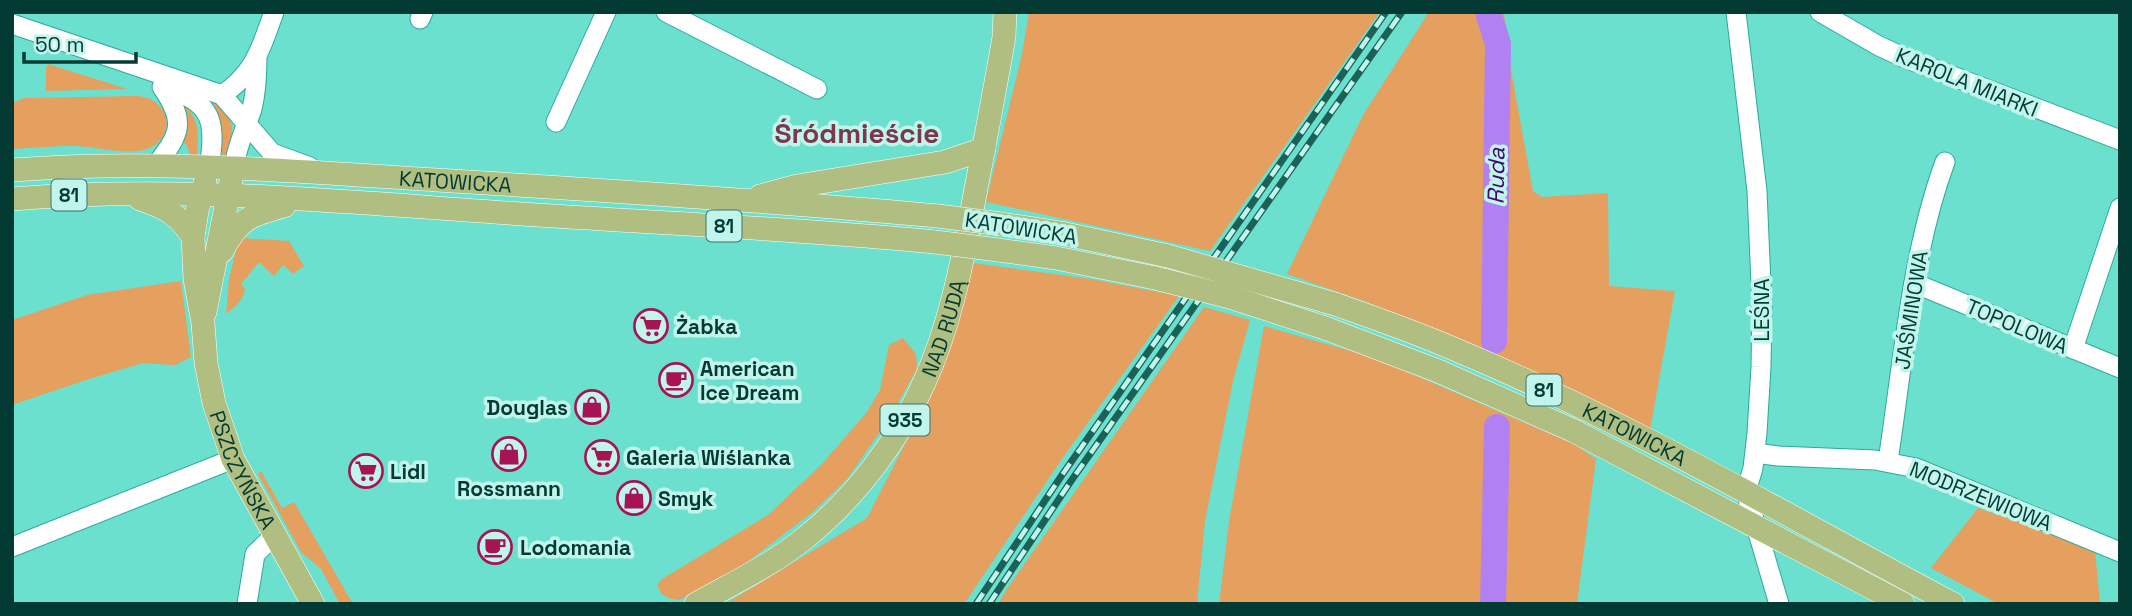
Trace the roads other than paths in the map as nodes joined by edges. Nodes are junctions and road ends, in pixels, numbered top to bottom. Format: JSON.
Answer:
{"nodes":[{"id":1,"x":274,"y":12,"type":"edge"},
{"id":2,"x":607,"y":12,"type":"edge"},
{"id":3,"x":666,"y":12,"type":"edge"},
{"id":4,"x":1005,"y":12,"type":"edge"},
{"id":5,"x":1012,"y":12,"type":"edge"},
{"id":6,"x":1735,"y":12,"type":"edge"},
{"id":7,"x":1820,"y":12,"type":"edge"},
{"id":8,"x":12,"y":24,"type":"edge"},
{"id":9,"x":12,"y":37,"type":"edge"},
{"id":10,"x":1004,"y":37,"type":"junction"},
{"id":11,"x":257,"y":59,"type":"junction"},
{"id":12,"x":162,"y":87,"type":"junction"},
{"id":13,"x":817,"y":89,"type":"dead end"},
{"id":14,"x":222,"y":95,"type":"junction"},
{"id":15,"x":556,"y":122,"type":"dead end"},
{"id":16,"x":247,"y":124,"type":"junction"},
{"id":17,"x":2120,"y":140,"type":"edge"},
{"id":18,"x":984,"y":149,"type":"junction"},
{"id":19,"x":1945,"y":162,"type":"dead end"},
{"id":20,"x":156,"y":165,"type":"junction"},
{"id":21,"x":209,"y":167,"type":"junction"},
{"id":22,"x":234,"y":168,"type":"junction"},
{"id":23,"x":12,"y":170,"type":"edge"},
{"id":24,"x":328,"y":173,"type":"junction"},
{"id":25,"x":125,"y":194,"type":"junction"},
{"id":26,"x":202,"y":195,"type":"junction"},
{"id":27,"x":229,"y":196,"type":"junction"},
{"id":28,"x":12,"y":199,"type":"edge"},
{"id":29,"x":305,"y":201,"type":"junction"},
{"id":30,"x":743,"y":201,"type":"junction"},
{"id":31,"x":2120,"y":208,"type":"edge"},
{"id":32,"x":193,"y":237,"type":"junction"},
{"id":33,"x":215,"y":266,"type":"junction"},
{"id":34,"x":1914,"y":283,"type":"junction"},
{"id":35,"x":203,"y":323,"type":"junction"},
{"id":36,"x":2073,"y":349,"type":"junction"},
{"id":37,"x":2120,"y":368,"type":"edge"},
{"id":38,"x":1755,"y":453,"type":"junction"},
{"id":39,"x":233,"y":459,"type":"junction"},
{"id":40,"x":1888,"y":461,"type":"junction"},
{"id":41,"x":1745,"y":492,"type":"junction"},
{"id":42,"x":1757,"y":528,"type":"junction"},
{"id":43,"x":275,"y":536,"type":"junction"},
{"id":44,"x":12,"y":547,"type":"edge"},
{"id":45,"x":2120,"y":552,"type":"edge"},
{"id":46,"x":247,"y":604,"type":"edge"},
{"id":47,"x":313,"y":604,"type":"edge"},
{"id":48,"x":696,"y":604,"type":"edge"},
{"id":49,"x":1779,"y":604,"type":"edge"},
{"id":50,"x":1903,"y":604,"type":"edge"},
{"id":51,"x":1953,"y":604,"type":"edge"}],
"edges":[{"from":1,"to":11,"type":"street","name":"PSZCZYŃSKA"},
{"from":2,"to":15,"type":"street"},
{"from":3,"to":13,"type":"street"},
{"from":4,"to":10,"type":"main road","name":"NAD RUDĄ","number":"935"},
{"from":5,"to":10,"type":"main road","name":"NAD RUDĄ","number":"935"},
{"from":6,"to":38,"type":"street","name":"LEŚNA"},
{"from":7,"to":17,"type":"street","name":"KAROLA MIARKI"},
{"from":8,"to":14,"type":"street"},
{"from":9,"to":12,"type":"street"},
{"from":10,"to":18,"type":"main road","name":"NAD RUDĄ","number":"935"},
{"from":11,"to":14,"type":"street","name":"PSZCZYŃSKA"},
{"from":11,"to":16,"type":"street","name":"PSZCZYŃSKA"},
{"from":12,"to":20,"type":"street"},
{"from":12,"to":21,"type":"street"},
{"from":14,"to":16,"type":"street"},
{"from":16,"to":22,"type":"street","name":"PSZCZYŃSKA"},
{"from":16,"to":24,"type":"street"},
{"from":18,"to":30,"type":"main road"},
{"from":18,"to":48,"type":"main road","name":"NAD RUDĄ","number":"935"},
{"from":19,"to":34,"type":"street","name":"JAŚMINOWA"},
{"from":20,"to":21,"type":"main road","name":"KATOWICKA","number":"81"},
{"from":20,"to":23,"type":"main road","name":"KATOWICKA","number":"81"},
{"from":21,"to":22,"type":"main road","name":"KATOWICKA","number":"81"},
{"from":21,"to":26,"type":"main road","name":"PSZCZYŃSKA"},
{"from":22,"to":24,"type":"main road","name":"KATOWICKA","number":"81"},
{"from":22,"to":27,"type":"main road","name":"PSZCZYŃSKA"},
{"from":24,"to":30,"type":"main road","name":"KATOWICKA","number":"81"},
{"from":25,"to":26,"type":"main road","name":"KATOWICKA","number":"81"},
{"from":25,"to":28,"type":"main road","name":"KATOWICKA","number":"81"},
{"from":25,"to":32,"type":"main road"},
{"from":26,"to":27,"type":"main road","name":"KATOWICKA","number":"81"},
{"from":26,"to":32,"type":"main road","name":"PSZCZYŃSKA"},
{"from":27,"to":29,"type":"main road","name":"KATOWICKA","number":"81"},
{"from":27,"to":33,"type":"main road","name":"PSZCZYŃSKA"},
{"from":29,"to":33,"type":"main road"},
{"from":29,"to":42,"type":"main road","name":"KATOWICKA","number":"81","bridge":true},
{"from":30,"to":41,"type":"main road","name":"KATOWICKA","number":"81","bridge":true},
{"from":31,"to":36,"type":"street"},
{"from":32,"to":35,"type":"main road","name":"PSZCZYŃSKA"},
{"from":33,"to":35,"type":"main road","name":"PSZCZYŃSKA"},
{"from":34,"to":36,"type":"street","name":"TOPOLOWA"},
{"from":34,"to":40,"type":"street","name":"JAŚMINOWA"},
{"from":35,"to":39,"type":"main road","name":"PSZCZYŃSKA"},
{"from":36,"to":37,"type":"street","name":"TOPOLOWA"},
{"from":38,"to":40,"type":"street","name":"MODRZEWIOWA"},
{"from":38,"to":41,"type":"street","name":"LEŚNA"},
{"from":39,"to":43,"type":"main road","name":"PSZCZYŃSKA"},
{"from":39,"to":44,"type":"street"},
{"from":40,"to":45,"type":"street","name":"MODRZEWIOWA"},
{"from":41,"to":42,"type":"street"},
{"from":41,"to":51,"type":"main road","name":"KATOWICKA","number":"81"},
{"from":42,"to":49,"type":"street"},
{"from":42,"to":50,"type":"main road","name":"KATOWICKA","number":"81"},
{"from":43,"to":46,"type":"street"},
{"from":43,"to":47,"type":"main road","name":"PSZCZYŃSKA"}]}
